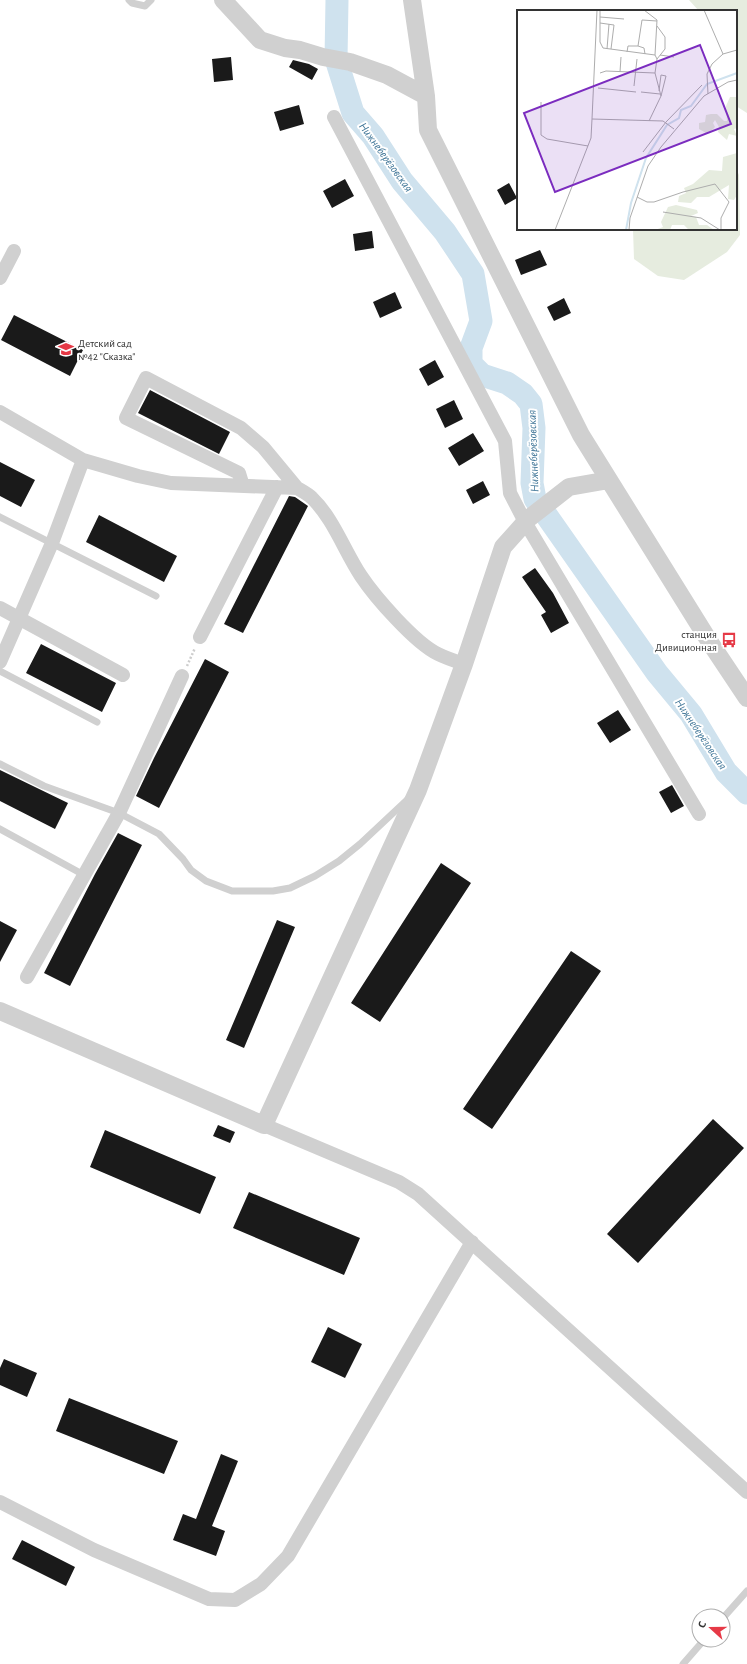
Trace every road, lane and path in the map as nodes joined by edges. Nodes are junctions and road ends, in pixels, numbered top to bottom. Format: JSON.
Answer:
{"nodes":[{"id":1,"x":129,"y":0,"type":"edge"},
{"id":2,"x":151,"y":0,"type":"edge"},
{"id":3,"x":223,"y":0,"type":"edge"},
{"id":4,"x":412,"y":0,"type":"edge"},
{"id":5,"x":426,"y":96,"type":"junction"},
{"id":6,"x":334,"y":117,"type":"dead end"},
{"id":7,"x":14,"y":251,"type":"dead end"},
{"id":8,"x":0,"y":278,"type":"edge"},
{"id":9,"x":0,"y":412,"type":"edge"},
{"id":10,"x":83,"y":460,"type":"junction"},
{"id":11,"x":609,"y":480,"type":"junction"},
{"id":12,"x":243,"y":486,"type":"junction"},
{"id":13,"x":277,"y":487,"type":"junction"},
{"id":14,"x":297,"y":488,"type":"junction"},
{"id":15,"x":0,"y":518,"type":"edge"},
{"id":16,"x":525,"y":522,"type":"junction"},
{"id":17,"x":52,"y":543,"type":"junction"},
{"id":18,"x":156,"y":596,"type":"dead end"},
{"id":19,"x":0,"y":608,"type":"edge"},
{"id":20,"x":19,"y":619,"type":"junction"},
{"id":21,"x":200,"y":637,"type":"joint"},
{"id":22,"x":0,"y":662,"type":"edge"},
{"id":23,"x":464,"y":664,"type":"junction"},
{"id":24,"x":0,"y":671,"type":"edge"},
{"id":25,"x":123,"y":675,"type":"dead end"},
{"id":26,"x":182,"y":676,"type":"joint"},
{"id":27,"x":747,"y":698,"type":"edge"},
{"id":28,"x":97,"y":722,"type":"dead end"},
{"id":29,"x":0,"y":764,"type":"edge"},
{"id":30,"x":418,"y":790,"type":"junction"},
{"id":31,"x":119,"y":812,"type":"junction"},
{"id":32,"x":699,"y":814,"type":"dead end"},
{"id":33,"x":0,"y":829,"type":"edge"},
{"id":34,"x":84,"y":874,"type":"junction"},
{"id":35,"x":27,"y":977,"type":"dead end"},
{"id":36,"x":0,"y":1011,"type":"edge"},
{"id":37,"x":264,"y":1125,"type":"junction"},
{"id":38,"x":472,"y":1242,"type":"junction"},
{"id":39,"x":747,"y":1492,"type":"edge"},
{"id":40,"x":0,"y":1502,"type":"edge"},
{"id":41,"x":747,"y":1591,"type":"edge"},
{"id":42,"x":731,"y":1609,"type":"edge"},
{"id":43,"x":697,"y":1648,"type":"edge"},
{"id":44,"x":683,"y":1664,"type":"edge"}],
"edges":[{"from":1,"to":2,"type":"lane"},
{"from":3,"to":5,"type":"street"},
{"from":4,"to":5,"type":"street"},
{"from":5,"to":11,"type":"street"},
{"from":6,"to":16,"type":"street"},
{"from":7,"to":8,"type":"street"},
{"from":9,"to":10,"type":"street"},
{"from":10,"to":12,"type":"street"},
{"from":10,"to":17,"type":"street"},
{"from":11,"to":16,"type":"street"},
{"from":11,"to":27,"type":"street"},
{"from":12,"to":13,"type":"street"},
{"from":12,"to":14,"type":"street"},
{"from":13,"to":14,"type":"street"},
{"from":13,"to":21,"type":"street"},
{"from":14,"to":23,"type":"street"},
{"from":15,"to":17,"type":"lane"},
{"from":16,"to":23,"type":"street"},
{"from":16,"to":32,"type":"street"},
{"from":17,"to":18,"type":"lane"},
{"from":17,"to":20,"type":"street"},
{"from":19,"to":20,"type":"street"},
{"from":20,"to":22,"type":"street"},
{"from":20,"to":25,"type":"street"},
{"from":21,"to":26,"type":"path"},
{"from":23,"to":30,"type":"street"},
{"from":24,"to":28,"type":"lane"},
{"from":26,"to":31,"type":"street"},
{"from":29,"to":31,"type":"lane"},
{"from":30,"to":31,"type":"lane"},
{"from":30,"to":37,"type":"street"},
{"from":31,"to":34,"type":"street"},
{"from":33,"to":34,"type":"lane"},
{"from":34,"to":35,"type":"street"},
{"from":36,"to":37,"type":"street"},
{"from":37,"to":38,"type":"street"},
{"from":38,"to":39,"type":"street"},
{"from":38,"to":40,"type":"street"},
{"from":41,"to":42,"type":"lane"},
{"from":43,"to":44,"type":"lane"}]}
